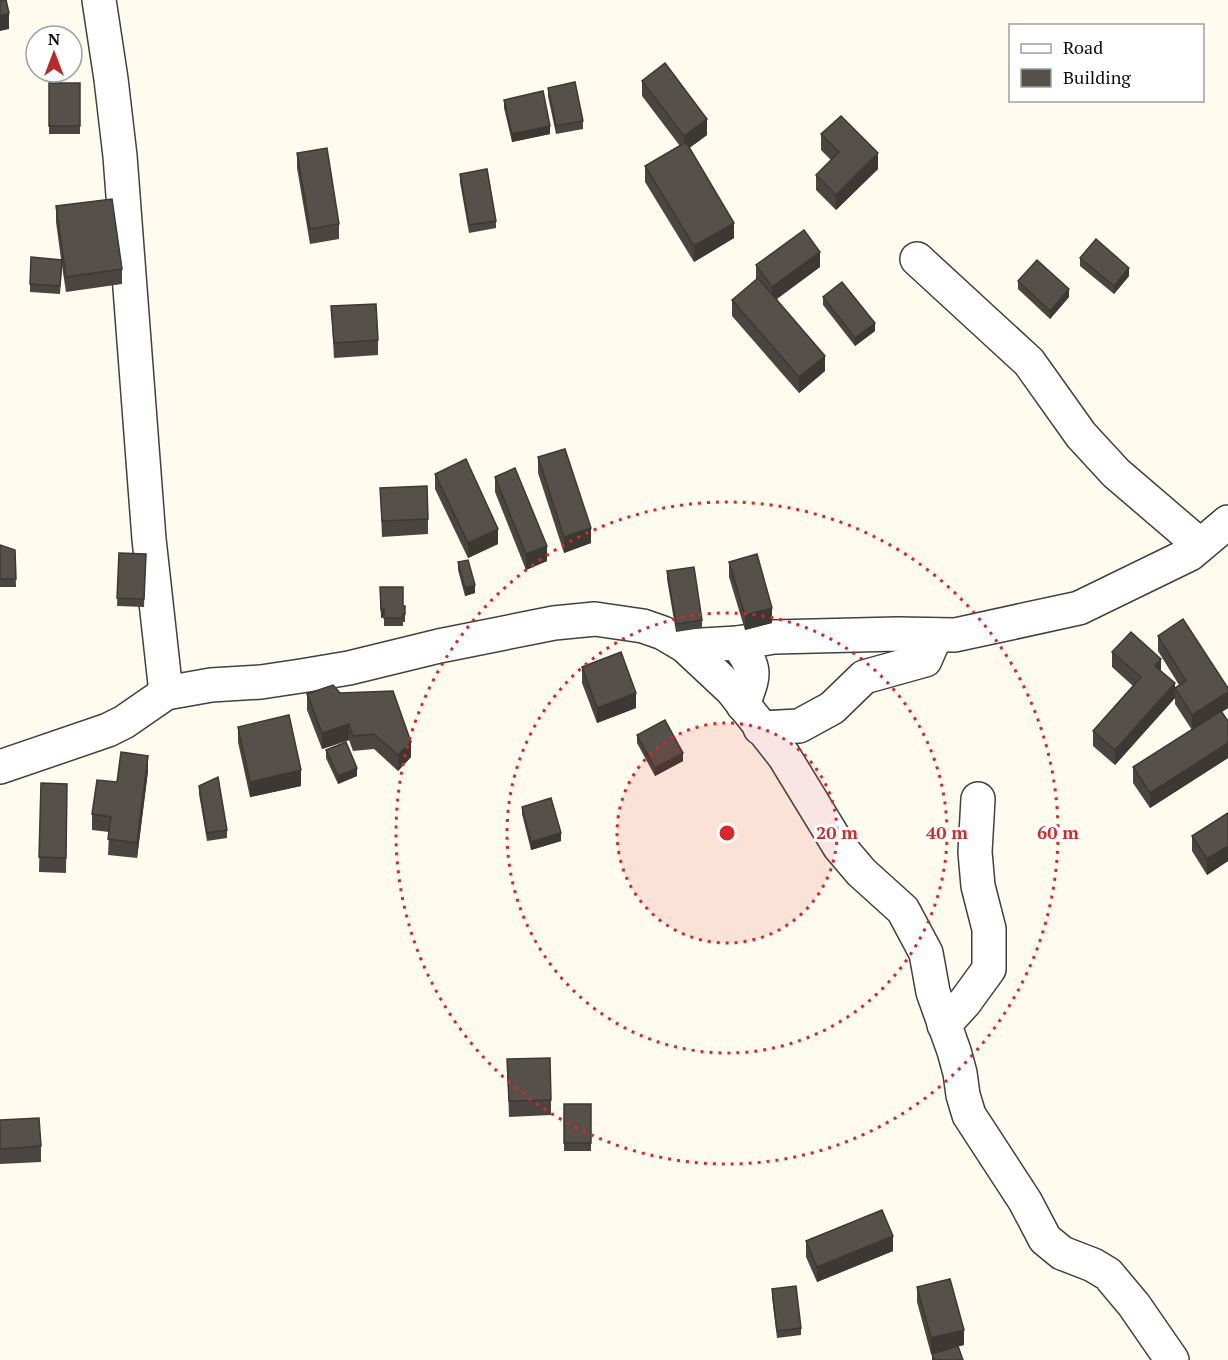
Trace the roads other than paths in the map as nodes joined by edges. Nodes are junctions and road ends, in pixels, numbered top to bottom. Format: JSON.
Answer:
{"nodes":[{"id":1,"x":99,"y":0,"type":"edge"},
{"id":2,"x":916,"y":259,"type":"dead end"},
{"id":3,"x":1228,"y":522,"type":"edge"},
{"id":4,"x":1200,"y":545,"type":"junction"},
{"id":5,"x":936,"y":635,"type":"junction"},
{"id":6,"x":809,"y":637,"type":"junction"},
{"id":7,"x":737,"y":643,"type":"junction"},
{"id":8,"x":685,"y":646,"type":"junction"},
{"id":9,"x":864,"y":677,"type":"junction"},
{"id":10,"x":166,"y":693,"type":"junction"},
{"id":11,"x":752,"y":717,"type":"junction"},
{"id":12,"x":0,"y":766,"type":"edge"},
{"id":13,"x":978,"y":799,"type":"dead end"},
{"id":14,"x":944,"y":1025,"type":"junction"},
{"id":15,"x":1172,"y":1360,"type":"edge"}],
"edges":[{"from":1,"to":10,"type":"street"},
{"from":2,"to":4,"type":"street"},
{"from":3,"to":4,"type":"street"},
{"from":4,"to":5,"type":"street"},
{"from":5,"to":6,"type":"street"},
{"from":5,"to":9,"type":"street"},
{"from":6,"to":7,"type":"street"},
{"from":6,"to":9,"type":"street"},
{"from":7,"to":8,"type":"street"},
{"from":7,"to":11,"type":"street"},
{"from":8,"to":10,"type":"street"},
{"from":8,"to":11,"type":"street"},
{"from":9,"to":11,"type":"street"},
{"from":10,"to":12,"type":"street"},
{"from":11,"to":14,"type":"street"},
{"from":13,"to":14,"type":"street"},
{"from":14,"to":15,"type":"street"}]}
